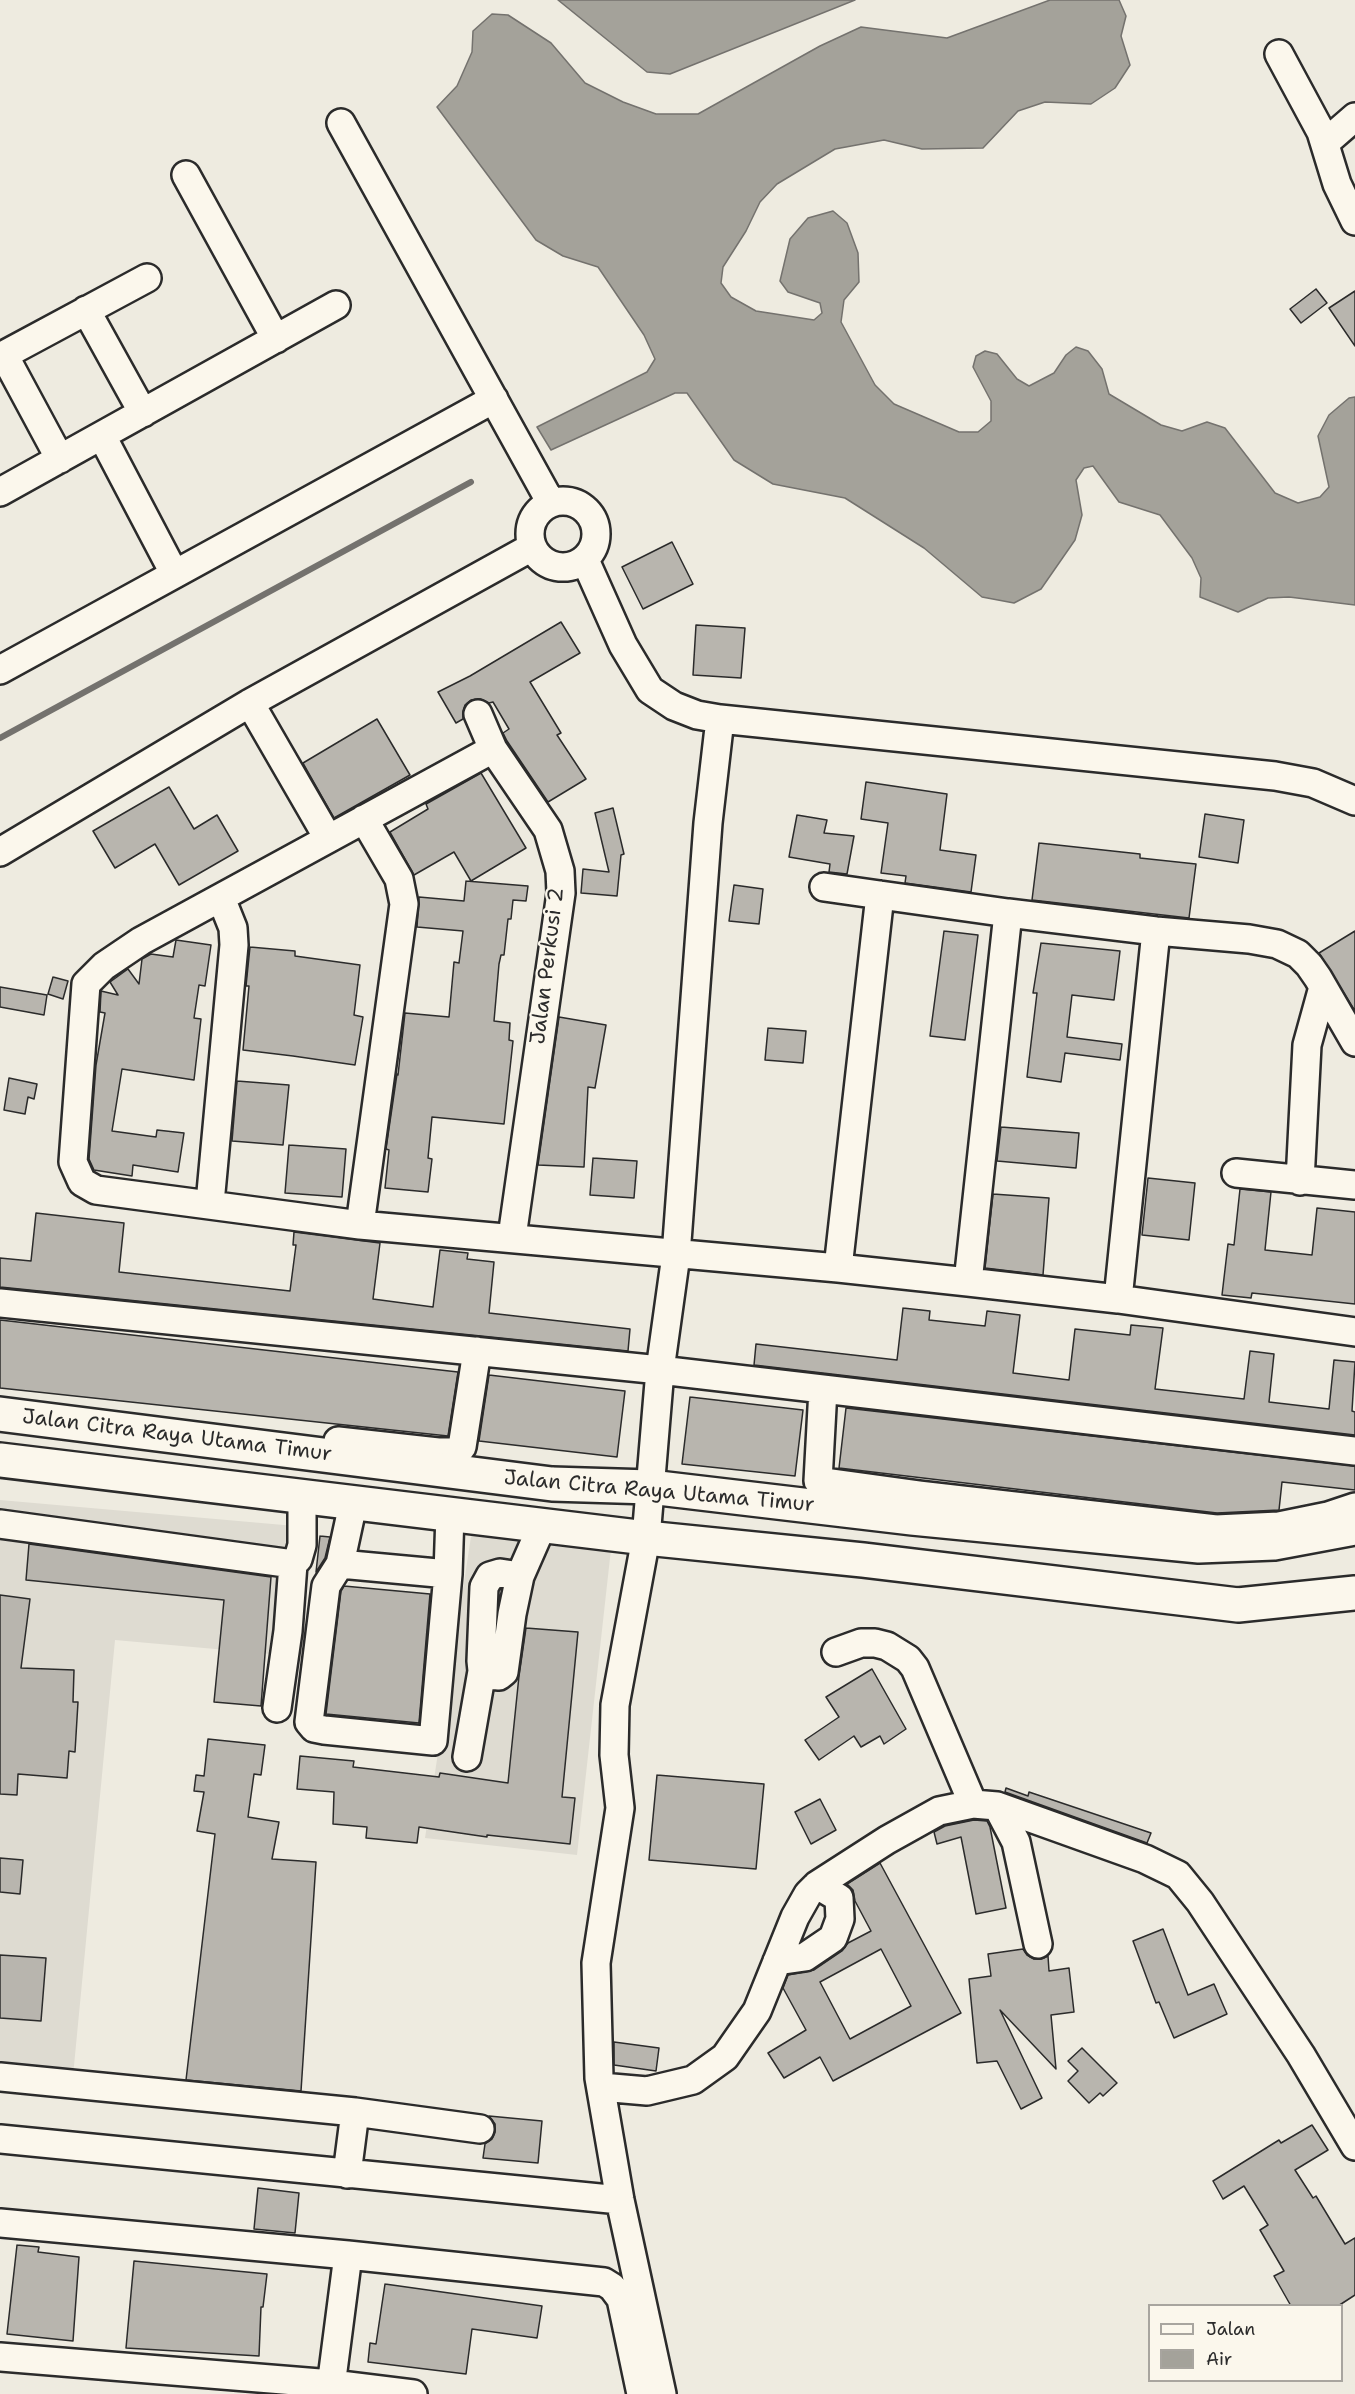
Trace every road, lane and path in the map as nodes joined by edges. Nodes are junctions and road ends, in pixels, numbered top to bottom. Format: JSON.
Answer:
{"nodes":[{"id":1,"x":1279,"y":54,"type":"dead end"},
{"id":2,"x":1355,"y":117,"type":"edge"},
{"id":3,"x":341,"y":123,"type":"dead end"},
{"id":4,"x":1325,"y":143,"type":"junction"},
{"id":5,"x":186,"y":175,"type":"dead end"},
{"id":6,"x":1355,"y":221,"type":"edge"},
{"id":7,"x":147,"y":278,"type":"dead end"},
{"id":8,"x":336,"y":305,"type":"dead end"},
{"id":9,"x":86,"y":310,"type":"junction"},
{"id":10,"x":276,"y":339,"type":"junction"},
{"id":11,"x":2,"y":356,"type":"edge"},
{"id":12,"x":494,"y":399,"type":"junction"},
{"id":13,"x":143,"y":413,"type":"junction"},
{"id":14,"x":102,"y":436,"type":"junction"},
{"id":15,"x":60,"y":459,"type":"junction"},
{"id":16,"x":0,"y":492,"type":"edge"},
{"id":17,"x":551,"y":503,"type":"junction"},
{"id":18,"x":532,"y":547,"type":"junction"},
{"id":19,"x":585,"y":560,"type":"junction"},
{"id":20,"x":174,"y":573,"type":"junction"},
{"id":21,"x":0,"y":670,"type":"edge"},
{"id":22,"x":250,"y":703,"type":"junction"},
{"id":23,"x":478,"y":714,"type":"dead end"},
{"id":24,"x":720,"y":719,"type":"junction"},
{"id":25,"x":493,"y":749,"type":"junction"},
{"id":26,"x":1353,"y":795,"type":"edge"},
{"id":27,"x":364,"y":819,"type":"junction"},
{"id":28,"x":328,"y":838,"type":"junction"},
{"id":29,"x":0,"y":852,"type":"edge"},
{"id":30,"x":824,"y":887,"type":"dead end"},
{"id":31,"x":880,"y":894,"type":"junction"},
{"id":32,"x":221,"y":898,"type":"junction"},
{"id":33,"x":1008,"y":913,"type":"junction"},
{"id":34,"x":1156,"y":931,"type":"junction"},
{"id":35,"x":1323,"y":987,"type":"junction"},
{"id":36,"x":1355,"y":1042,"type":"edge"},
{"id":37,"x":1236,"y":1173,"type":"dead end"},
{"id":38,"x":1300,"y":1181,"type":"junction"},
{"id":39,"x":1355,"y":1185,"type":"edge"},
{"id":40,"x":210,"y":1203,"type":"junction"},
{"id":41,"x":360,"y":1225,"type":"junction"},
{"id":42,"x":512,"y":1237,"type":"junction"},
{"id":43,"x":676,"y":1255,"type":"junction"},
{"id":44,"x":838,"y":1268,"type":"junction"},
{"id":45,"x":968,"y":1282,"type":"junction"},
{"id":46,"x":1118,"y":1299,"type":"junction"},
{"id":47,"x":0,"y":1303,"type":"edge"},
{"id":48,"x":1355,"y":1332,"type":"edge"},
{"id":49,"x":477,"y":1351,"type":"junction"},
{"id":50,"x":660,"y":1370,"type":"junction"},
{"id":51,"x":824,"y":1389,"type":"junction"},
{"id":52,"x":0,"y":1403,"type":"edge"},
{"id":53,"x":0,"y":1414,"type":"edge"},
{"id":54,"x":1355,"y":1451,"type":"edge"},
{"id":55,"x":308,"y":1453,"type":"junction"},
{"id":56,"x":0,"y":1460,"type":"edge"},
{"id":57,"x":650,"y":1487,"type":"junction"},
{"id":58,"x":302,"y":1497,"type":"junction"},
{"id":59,"x":352,"y":1504,"type":"junction"},
{"id":60,"x":1355,"y":1507,"type":"edge"},
{"id":61,"x":450,"y":1514,"type":"junction"},
{"id":62,"x":0,"y":1524,"type":"edge"},
{"id":63,"x":549,"y":1526,"type":"junction"},
{"id":64,"x":1355,"y":1528,"type":"edge"},
{"id":65,"x":646,"y":1539,"type":"junction"},
{"id":66,"x":293,"y":1564,"type":"junction"},
{"id":67,"x":340,"y":1564,"type":"junction"},
{"id":68,"x":448,"y":1574,"type":"junction"},
{"id":69,"x":1355,"y":1593,"type":"edge"},
{"id":70,"x":836,"y":1652,"type":"dead end"},
{"id":71,"x":277,"y":1708,"type":"dead end"},
{"id":72,"x":467,"y":1757,"type":"dead end"},
{"id":73,"x":985,"y":1805,"type":"junction"},
{"id":74,"x":818,"y":1884,"type":"junction"},
{"id":75,"x":1038,"y":1944,"type":"dead end"},
{"id":76,"x":777,"y":1961,"type":"junction"},
{"id":77,"x":0,"y":2077,"type":"edge"},
{"id":78,"x":601,"y":2088,"type":"junction"},
{"id":79,"x":355,"y":2112,"type":"junction"},
{"id":80,"x":480,"y":2128,"type":"dead end"},
{"id":81,"x":0,"y":2139,"type":"edge"},
{"id":82,"x":1355,"y":2146,"type":"edge"},
{"id":83,"x":346,"y":2174,"type":"junction"},
{"id":84,"x":620,"y":2200,"type":"junction"},
{"id":85,"x":0,"y":2223,"type":"edge"},
{"id":86,"x":348,"y":2255,"type":"junction"},
{"id":87,"x":0,"y":2357,"type":"edge"},
{"id":88,"x":331,"y":2389,"type":"edge"},
{"id":89,"x":413,"y":2394,"type":"edge"},
{"id":90,"x":641,"y":2394,"type":"edge"},
{"id":91,"x":662,"y":2394,"type":"edge"}],
"edges":[{"from":1,"to":4,"type":"street"},
{"from":2,"to":4,"type":"street"},
{"from":3,"to":12,"type":"street"},
{"from":4,"to":6,"type":"street"},
{"from":5,"to":10,"type":"street"},
{"from":7,"to":9,"type":"street"},
{"from":8,"to":10,"type":"street"},
{"from":9,"to":11,"type":"street"},
{"from":9,"to":13,"type":"street"},
{"from":10,"to":13,"type":"street"},
{"from":11,"to":15,"type":"street"},
{"from":12,"to":17,"type":"street"},
{"from":12,"to":20,"type":"street"},
{"from":13,"to":14,"type":"street"},
{"from":14,"to":15,"type":"street"},
{"from":14,"to":20,"type":"street"},
{"from":15,"to":16,"type":"street"},
{"from":17,"to":18,"type":"street"},
{"from":17,"to":19,"type":"street"},
{"from":18,"to":19,"type":"street"},
{"from":18,"to":22,"type":"street"},
{"from":19,"to":24,"type":"street"},
{"from":20,"to":21,"type":"street"},
{"from":22,"to":28,"type":"street"},
{"from":22,"to":29,"type":"street"},
{"from":23,"to":25,"type":"street","name":"Jalan Perkusi 2"},
{"from":24,"to":26,"type":"street"},
{"from":24,"to":43,"type":"street"},
{"from":25,"to":27,"type":"street"},
{"from":25,"to":42,"type":"street","name":"Jalan Perkusi 2"},
{"from":27,"to":28,"type":"street"},
{"from":27,"to":41,"type":"street"},
{"from":28,"to":32,"type":"street"},
{"from":30,"to":31,"type":"street"},
{"from":31,"to":33,"type":"street"},
{"from":31,"to":44,"type":"street"},
{"from":32,"to":40,"type":"street"},
{"from":32,"to":40,"type":"street"},
{"from":33,"to":34,"type":"street"},
{"from":33,"to":45,"type":"street"},
{"from":34,"to":35,"type":"street"},
{"from":34,"to":46,"type":"street"},
{"from":35,"to":36,"type":"street"},
{"from":35,"to":38,"type":"street"},
{"from":37,"to":38,"type":"street"},
{"from":38,"to":39,"type":"street"},
{"from":40,"to":41,"type":"street"},
{"from":41,"to":42,"type":"street"},
{"from":42,"to":43,"type":"street"},
{"from":43,"to":44,"type":"street"},
{"from":43,"to":50,"type":"street"},
{"from":44,"to":45,"type":"street"},
{"from":45,"to":46,"type":"street"},
{"from":46,"to":48,"type":"street"},
{"from":47,"to":49,"type":"street"},
{"from":49,"to":50,"type":"street"},
{"from":49,"to":52,"type":"street"},
{"from":50,"to":51,"type":"street"},
{"from":50,"to":57,"type":"street"},
{"from":51,"to":54,"type":"street"},
{"from":51,"to":60,"type":"street"},
{"from":53,"to":55,"type":"main road","name":"Jalan Citra Raya Utama Timur"},
{"from":55,"to":57,"type":"main road","name":"Jalan Citra Raya Utama Timur"},
{"from":55,"to":58,"type":"main road"},
{"from":56,"to":58,"type":"main road","name":"Jalan Citra Raya Utama Timur"},
{"from":57,"to":64,"type":"main road","name":"Jalan Citra Raya Utama Timur"},
{"from":57,"to":65,"type":"street"},
{"from":58,"to":59,"type":"main road","name":"Jalan Citra Raya Utama Timur"},
{"from":58,"to":66,"type":"street"},
{"from":59,"to":61,"type":"main road","name":"Jalan Citra Raya Utama Timur"},
{"from":59,"to":67,"type":"street"},
{"from":61,"to":63,"type":"main road","name":"Jalan Citra Raya Utama Timur"},
{"from":61,"to":68,"type":"street"},
{"from":62,"to":66,"type":"street"},
{"from":63,"to":65,"type":"main road","name":"Jalan Citra Raya Utama Timur"},
{"from":63,"to":72,"type":"street"},
{"from":65,"to":69,"type":"main road","name":"Jalan Citra Raya Utama Timur"},
{"from":65,"to":78,"type":"street"},
{"from":66,"to":71,"type":"street"},
{"from":67,"to":68,"type":"street"},
{"from":67,"to":68,"type":"street"},
{"from":70,"to":73,"type":"street"},
{"from":73,"to":74,"type":"street"},
{"from":73,"to":75,"type":"street"},
{"from":73,"to":82,"type":"street"},
{"from":74,"to":76,"type":"street"},
{"from":74,"to":76,"type":"street"},
{"from":76,"to":78,"type":"street"},
{"from":77,"to":79,"type":"street"},
{"from":78,"to":84,"type":"street"},
{"from":79,"to":80,"type":"street"},
{"from":79,"to":83,"type":"street"},
{"from":81,"to":83,"type":"street"},
{"from":83,"to":84,"type":"street"},
{"from":84,"to":91,"type":"street"},
{"from":85,"to":86,"type":"street"},
{"from":86,"to":88,"type":"street"},
{"from":86,"to":90,"type":"street"},
{"from":87,"to":88,"type":"street"},
{"from":88,"to":89,"type":"street"}]}
